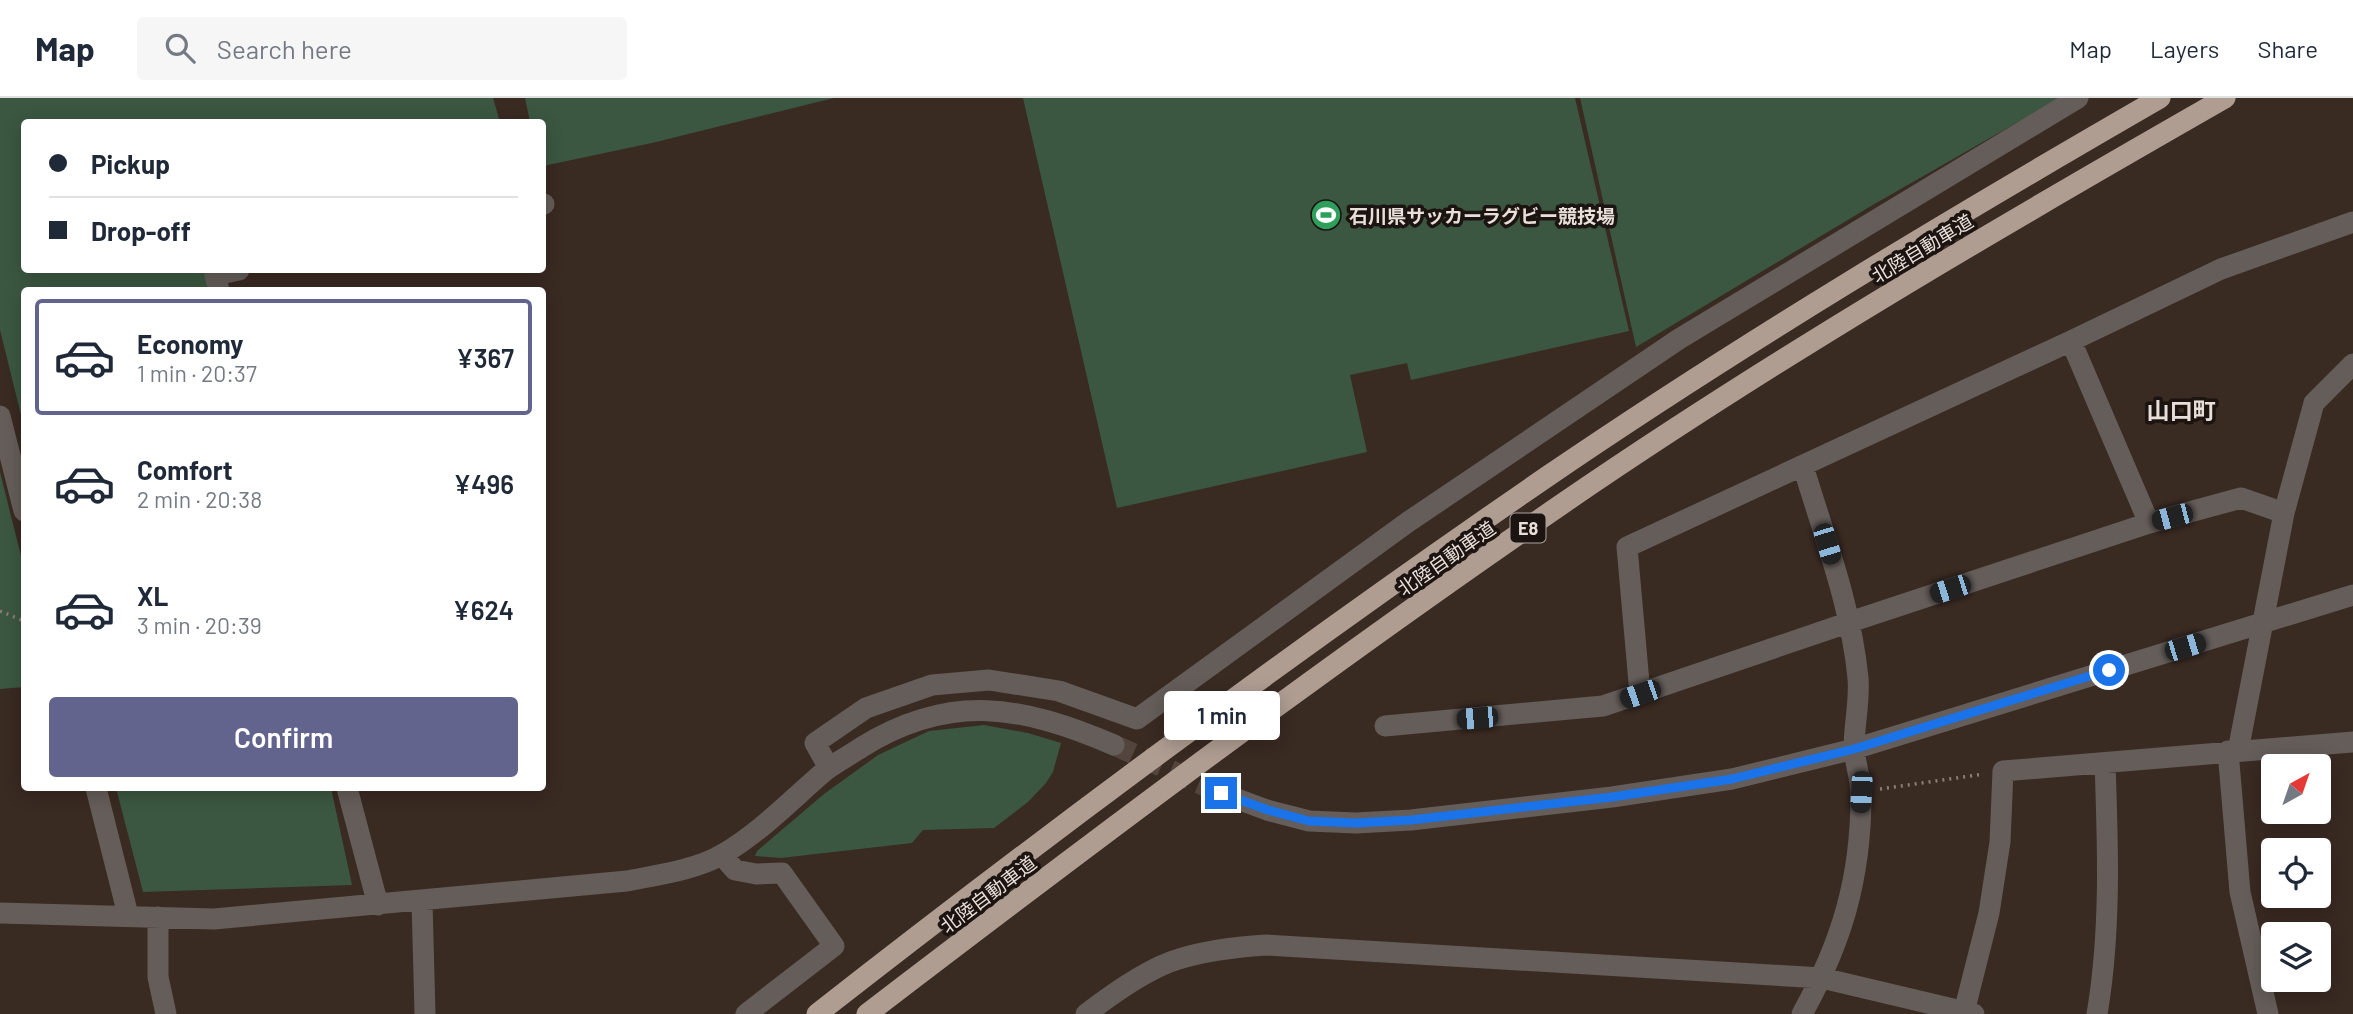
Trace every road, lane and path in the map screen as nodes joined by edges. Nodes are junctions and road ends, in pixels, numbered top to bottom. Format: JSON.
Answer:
{"nodes":[{"id":1,"x":2078,"y":98,"type":"edge"},
{"id":2,"x":2160,"y":98,"type":"edge"},
{"id":3,"x":2225,"y":98,"type":"edge"},
{"id":4,"x":2353,"y":222,"type":"edge"},
{"id":5,"x":225,"y":273,"type":"edge"},
{"id":6,"x":218,"y":287,"type":"edge"},
{"id":7,"x":2071,"y":341,"type":"junction"},
{"id":8,"x":2353,"y":364,"type":"edge"},
{"id":9,"x":0,"y":416,"type":"edge"},
{"id":10,"x":1803,"y":466,"type":"junction"},
{"id":11,"x":21,"y":500,"type":"edge"},
{"id":12,"x":2284,"y":513,"type":"junction"},
{"id":13,"x":2149,"y":523,"type":"junction"},
{"id":14,"x":2353,"y":595,"type":"edge"},
{"id":15,"x":0,"y":611,"type":"edge"},
{"id":16,"x":21,"y":620,"type":"edge"},
{"id":17,"x":1850,"y":622,"type":"junction"},
{"id":18,"x":2262,"y":623,"type":"junction"},
{"id":19,"x":1640,"y":694,"type":"junction"},
{"id":20,"x":1385,"y":726,"type":"dead end"},
{"id":21,"x":2353,"y":743,"type":"edge"},
{"id":22,"x":1114,"y":745,"type":"tunnel mouth"},
{"id":23,"x":1854,"y":749,"type":"junction"},
{"id":24,"x":2233,"y":751,"type":"junction"},
{"id":25,"x":2105,"y":763,"type":"junction"},
{"id":26,"x":829,"y":768,"type":"junction"},
{"id":27,"x":2003,"y":771,"type":"junction"},
{"id":28,"x":97,"y":791,"type":"edge"},
{"id":29,"x":349,"y":791,"type":"edge"},
{"id":30,"x":1861,"y":792,"type":"junction"},
{"id":31,"x":1221,"y":793,"type":"tunnel mouth"},
{"id":32,"x":722,"y":855,"type":"junction"},
{"id":33,"x":422,"y":901,"type":"junction"},
{"id":34,"x":378,"y":905,"type":"junction"},
{"id":35,"x":0,"y":913,"type":"edge"},
{"id":36,"x":128,"y":915,"type":"junction"},
{"id":37,"x":158,"y":917,"type":"junction"},
{"id":38,"x":1822,"y":978,"type":"junction"},
{"id":39,"x":1969,"y":1013,"type":"edge"},
{"id":40,"x":166,"y":1014,"type":"edge"},
{"id":41,"x":425,"y":1014,"type":"edge"},
{"id":42,"x":746,"y":1014,"type":"edge"},
{"id":43,"x":817,"y":1014,"type":"edge"},
{"id":44,"x":867,"y":1014,"type":"edge"},
{"id":45,"x":1086,"y":1014,"type":"edge"},
{"id":46,"x":1802,"y":1014,"type":"edge"},
{"id":47,"x":2097,"y":1014,"type":"edge"},
{"id":48,"x":2267,"y":1014,"type":"edge"}],
"edges":[{"from":1,"to":26,"type":"street"},
{"from":2,"to":43,"type":"highway","name":"北陸自動車道","number":"E8"},
{"from":3,"to":44,"type":"highway","name":"北陸自動車道","number":"E8"},
{"from":4,"to":7,"type":"street"},
{"from":5,"to":6,"type":"street"},
{"from":7,"to":10,"type":"street"},
{"from":7,"to":13,"type":"street"},
{"from":8,"to":12,"type":"street"},
{"from":9,"to":11,"type":"street"},
{"from":10,"to":17,"type":"street"},
{"from":10,"to":19,"type":"street"},
{"from":12,"to":13,"type":"street"},
{"from":12,"to":18,"type":"street"},
{"from":13,"to":17,"type":"street"},
{"from":14,"to":18,"type":"street"},
{"from":15,"to":16,"type":"path"},
{"from":17,"to":19,"type":"street"},
{"from":17,"to":23,"type":"street"},
{"from":18,"to":23,"type":"street"},
{"from":18,"to":24,"type":"street"},
{"from":19,"to":20,"type":"street"},
{"from":21,"to":24,"type":"street"},
{"from":22,"to":26,"type":"street"},
{"from":23,"to":30,"type":"street"},
{"from":23,"to":31,"type":"street"},
{"from":24,"to":25,"type":"street"},
{"from":24,"to":48,"type":"street"},
{"from":25,"to":27,"type":"street"},
{"from":25,"to":47,"type":"street"},
{"from":26,"to":32,"type":"street"},
{"from":27,"to":30,"type":"path"},
{"from":27,"to":39,"type":"street"},
{"from":28,"to":36,"type":"street"},
{"from":29,"to":34,"type":"street"},
{"from":30,"to":38,"type":"street"},
{"from":32,"to":33,"type":"street"},
{"from":32,"to":42,"type":"street"},
{"from":33,"to":34,"type":"street"},
{"from":33,"to":41,"type":"street"},
{"from":34,"to":37,"type":"street"},
{"from":35,"to":36,"type":"street"},
{"from":36,"to":37,"type":"street"},
{"from":37,"to":40,"type":"street"},
{"from":38,"to":39,"type":"street"},
{"from":38,"to":45,"type":"street"},
{"from":38,"to":46,"type":"street"}]}
